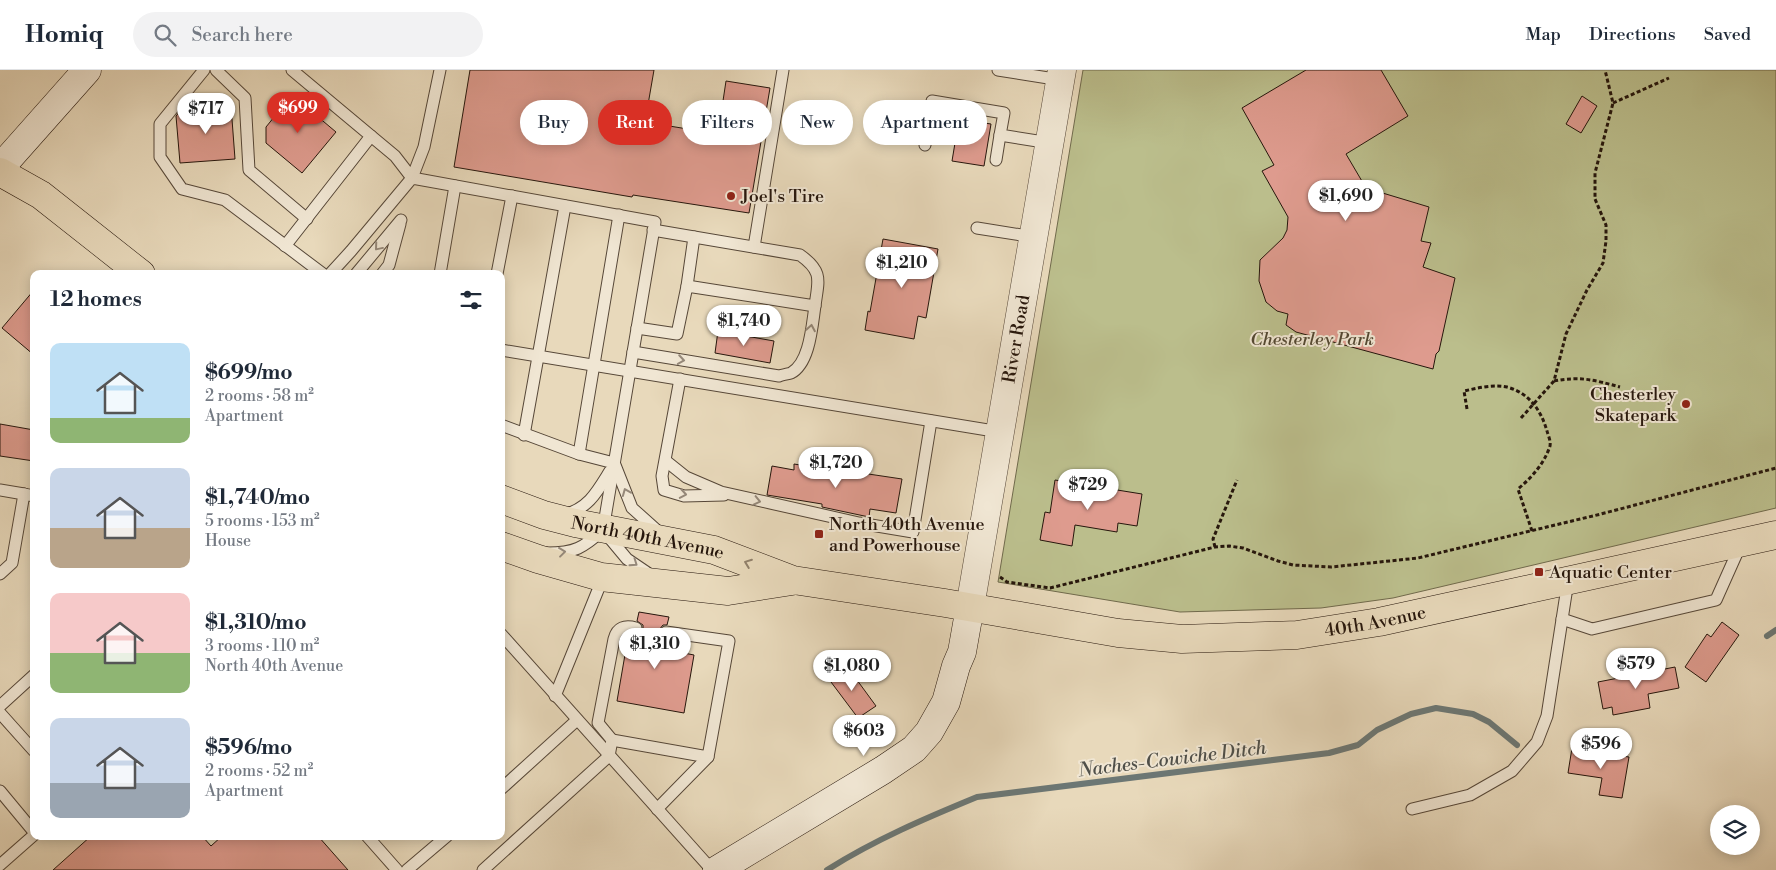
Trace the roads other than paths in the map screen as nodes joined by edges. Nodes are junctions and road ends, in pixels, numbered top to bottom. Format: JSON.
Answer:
{"nodes":[{"id":1,"x":87,"y":70,"type":"edge"},
{"id":2,"x":204,"y":70,"type":"edge"},
{"id":3,"x":216,"y":70,"type":"edge"},
{"id":4,"x":292,"y":70,"type":"edge"},
{"id":5,"x":440,"y":70,"type":"edge"},
{"id":6,"x":783,"y":70,"type":"edge"},
{"id":7,"x":998,"y":70,"type":"edge"},
{"id":8,"x":1061,"y":75,"type":"edge"},
{"id":9,"x":987,"y":110,"type":"edge"},
{"id":10,"x":1000,"y":135,"type":"junction"},
{"id":11,"x":371,"y":136,"type":"junction"},
{"id":12,"x":1050,"y":143,"type":"junction"},
{"id":13,"x":996,"y":160,"type":"dead end"},
{"id":14,"x":0,"y":168,"type":"edge"},
{"id":15,"x":0,"y":172,"type":"edge"},
{"id":16,"x":412,"y":178,"type":"junction"},
{"id":17,"x":455,"y":186,"type":"junction"},
{"id":18,"x":512,"y":196,"type":"junction"},
{"id":19,"x":565,"y":206,"type":"junction"},
{"id":20,"x":619,"y":215,"type":"junction"},
{"id":21,"x":306,"y":218,"type":"junction"},
{"id":22,"x":977,"y":228,"type":"dead end"},
{"id":23,"x":653,"y":230,"type":"junction"},
{"id":24,"x":694,"y":237,"type":"junction"},
{"id":25,"x":1034,"y":237,"type":"junction"},
{"id":26,"x":285,"y":246,"type":"junction"},
{"id":27,"x":754,"y":247,"type":"junction"},
{"id":28,"x":136,"y":270,"type":"edge"},
{"id":29,"x":318,"y":270,"type":"edge"},
{"id":30,"x":334,"y":270,"type":"edge"},
{"id":31,"x":359,"y":270,"type":"edge"},
{"id":32,"x":385,"y":270,"type":"edge"},
{"id":33,"x":441,"y":270,"type":"edge"},
{"id":34,"x":499,"y":270,"type":"edge"},
{"id":35,"x":687,"y":286,"type":"junction"},
{"id":36,"x":815,"y":306,"type":"junction"},
{"id":37,"x":637,"y":328,"type":"junction"},
{"id":38,"x":505,"y":351,"type":"edge"},
{"id":39,"x":633,"y":352,"type":"junction"},
{"id":40,"x":538,"y":357,"type":"junction"},
{"id":41,"x":594,"y":366,"type":"junction"},
{"id":42,"x":630,"y":371,"type":"junction"},
{"id":43,"x":680,"y":379,"type":"junction"},
{"id":44,"x":931,"y":421,"type":"junction"},
{"id":45,"x":505,"y":427,"type":"edge"},
{"id":46,"x":1000,"y":432,"type":"junction"},
{"id":47,"x":524,"y":434,"type":"junction"},
{"id":48,"x":579,"y":454,"type":"junction"},
{"id":49,"x":666,"y":461,"type":"junction"},
{"id":50,"x":614,"y":463,"type":"junction"},
{"id":51,"x":0,"y":490,"type":"edge"},
{"id":52,"x":29,"y":495,"type":"edge"},
{"id":53,"x":733,"y":495,"type":"junction"},
{"id":54,"x":505,"y":500,"type":"edge"},
{"id":55,"x":544,"y":515,"type":"junction"},
{"id":56,"x":603,"y":530,"type":"junction"},
{"id":57,"x":1776,"y":535,"type":"edge"},
{"id":58,"x":668,"y":541,"type":"junction"},
{"id":59,"x":1742,"y":542,"type":"junction"},
{"id":60,"x":507,"y":549,"type":"edge"},
{"id":61,"x":0,"y":574,"type":"edge"},
{"id":62,"x":601,"y":577,"type":"junction"},
{"id":63,"x":794,"y":580,"type":"junction"},
{"id":64,"x":1568,"y":580,"type":"junction"},
{"id":65,"x":673,"y":585,"type":"junction"},
{"id":66,"x":970,"y":608,"type":"junction"},
{"id":67,"x":1562,"y":619,"type":"junction"},
{"id":68,"x":636,"y":628,"type":"dead end"},
{"id":69,"x":666,"y":632,"type":"dead end"},
{"id":70,"x":505,"y":639,"type":"edge"},
{"id":71,"x":30,"y":679,"type":"edge"},
{"id":72,"x":555,"y":696,"type":"junction"},
{"id":73,"x":0,"y":706,"type":"edge"},
{"id":74,"x":0,"y":713,"type":"edge"},
{"id":75,"x":578,"y":720,"type":"junction"},
{"id":76,"x":612,"y":740,"type":"junction"},
{"id":77,"x":30,"y":747,"type":"edge"},
{"id":78,"x":610,"y":756,"type":"junction"},
{"id":79,"x":708,"y":757,"type":"junction"},
{"id":80,"x":505,"y":785,"type":"edge"},
{"id":81,"x":0,"y":791,"type":"edge"},
{"id":82,"x":657,"y":809,"type":"junction"},
{"id":83,"x":1412,"y":809,"type":"dead end"},
{"id":84,"x":30,"y":828,"type":"edge"},
{"id":85,"x":30,"y":836,"type":"edge"},
{"id":86,"x":372,"y":840,"type":"edge"},
{"id":87,"x":442,"y":840,"type":"edge"},
{"id":88,"x":1,"y":861,"type":"edge"},
{"id":89,"x":397,"y":870,"type":"edge"},
{"id":90,"x":407,"y":870,"type":"edge"},
{"id":91,"x":483,"y":870,"type":"edge"},
{"id":92,"x":712,"y":870,"type":"edge"},
{"id":93,"x":717,"y":870,"type":"edge"}],
"edges":[{"from":1,"to":14,"type":"street"},
{"from":2,"to":26,"type":"lane"},
{"from":3,"to":21,"type":"lane"},
{"from":4,"to":11,"type":"lane"},
{"from":5,"to":16,"type":"lane"},
{"from":6,"to":27,"type":"lane"},
{"from":7,"to":8,"type":"lane"},
{"from":8,"to":12,"type":"street","name":"River Road"},
{"from":9,"to":10,"type":"lane"},
{"from":10,"to":12,"type":"lane"},
{"from":10,"to":13,"type":"lane"},
{"from":11,"to":16,"type":"lane"},
{"from":11,"to":21,"type":"lane"},
{"from":12,"to":25,"type":"street","name":"River Road"},
{"from":15,"to":28,"type":"main road"},
{"from":16,"to":17,"type":"lane"},
{"from":16,"to":30,"type":"lane"},
{"from":17,"to":18,"type":"lane"},
{"from":17,"to":33,"type":"lane"},
{"from":18,"to":19,"type":"lane"},
{"from":18,"to":34,"type":"lane"},
{"from":19,"to":20,"type":"lane"},
{"from":19,"to":40,"type":"lane"},
{"from":20,"to":23,"type":"lane"},
{"from":20,"to":41,"type":"lane"},
{"from":21,"to":26,"type":"lane"},
{"from":22,"to":25,"type":"lane"},
{"from":23,"to":24,"type":"lane"},
{"from":23,"to":37,"type":"lane"},
{"from":24,"to":27,"type":"lane"},
{"from":24,"to":35,"type":"lane"},
{"from":25,"to":46,"type":"street","name":"River Road"},
{"from":26,"to":29,"type":"lane"},
{"from":27,"to":36,"type":"lane"},
{"from":32,"to":31,"type":"lane","one_way":true},
{"from":35,"to":36,"type":"lane"},
{"from":35,"to":37,"type":"lane"},
{"from":39,"to":36,"type":"lane","one_way":true},
{"from":37,"to":39,"type":"lane"},
{"from":38,"to":40,"type":"lane"},
{"from":39,"to":42,"type":"lane"},
{"from":40,"to":41,"type":"lane"},
{"from":40,"to":47,"type":"lane"},
{"from":41,"to":42,"type":"lane"},
{"from":41,"to":48,"type":"lane"},
{"from":42,"to":43,"type":"lane"},
{"from":42,"to":50,"type":"lane"},
{"from":43,"to":44,"type":"lane"},
{"from":43,"to":49,"type":"lane"},
{"from":44,"to":46,"type":"lane"},
{"from":53,"to":44,"type":"lane","one_way":true},
{"from":45,"to":47,"type":"lane"},
{"from":46,"to":66,"type":"street","name":"River Road"},
{"from":47,"to":48,"type":"lane"},
{"from":48,"to":50,"type":"lane"},
{"from":49,"to":53,"type":"lane"},
{"from":49,"to":53,"type":"lane","one_way":true},
{"from":50,"to":55,"type":"lane"},
{"from":50,"to":56,"type":"lane"},
{"from":58,"to":50,"type":"lane","one_way":true},
{"from":51,"to":52,"type":"lane"},
{"from":52,"to":61,"type":"lane"},
{"from":54,"to":55,"type":"main road","name":"North 40th Avenue"},
{"from":55,"to":56,"type":"main road","name":"North 40th Avenue"},
{"from":56,"to":58,"type":"main road","name":"North 40th Avenue"},
{"from":60,"to":56,"type":"lane","one_way":true},
{"from":56,"to":65,"type":"lane","one_way":true},
{"from":57,"to":59,"type":"main road","name":"40th Avenue"},
{"from":63,"to":58,"type":"main road","name":"North 40th Avenue","one_way":true},
{"from":59,"to":64,"type":"main road","name":"40th Avenue"},
{"from":59,"to":67,"type":"lane"},
{"from":60,"to":62,"type":"main road","name":"North 40th Avenue"},
{"from":62,"to":65,"type":"main road","name":"North 40th Avenue"},
{"from":62,"to":72,"type":"lane"},
{"from":63,"to":65,"type":"main road","name":"North 40th Avenue"},
{"from":63,"to":66,"type":"main road","name":"North 40th Avenue"},
{"from":64,"to":66,"type":"main road","name":"40th Avenue"},
{"from":64,"to":67,"type":"lane"},
{"from":66,"to":93,"type":"street","name":"River Road"},
{"from":67,"to":83,"type":"lane"},
{"from":68,"to":76,"type":"lane"},
{"from":69,"to":79,"type":"lane"},
{"from":70,"to":72,"type":"lane"},
{"from":71,"to":73,"type":"lane"},
{"from":72,"to":75,"type":"lane"},
{"from":74,"to":77,"type":"lane"},
{"from":75,"to":78,"type":"lane"},
{"from":75,"to":80,"type":"lane"},
{"from":76,"to":78,"type":"lane"},
{"from":76,"to":79,"type":"lane"},
{"from":78,"to":82,"type":"lane"},
{"from":78,"to":91,"type":"lane"},
{"from":79,"to":82,"type":"lane"},
{"from":81,"to":84,"type":"lane"},
{"from":82,"to":92,"type":"lane"},
{"from":85,"to":88,"type":"lane"},
{"from":86,"to":89,"type":"lane"},
{"from":87,"to":90,"type":"lane"}]}
